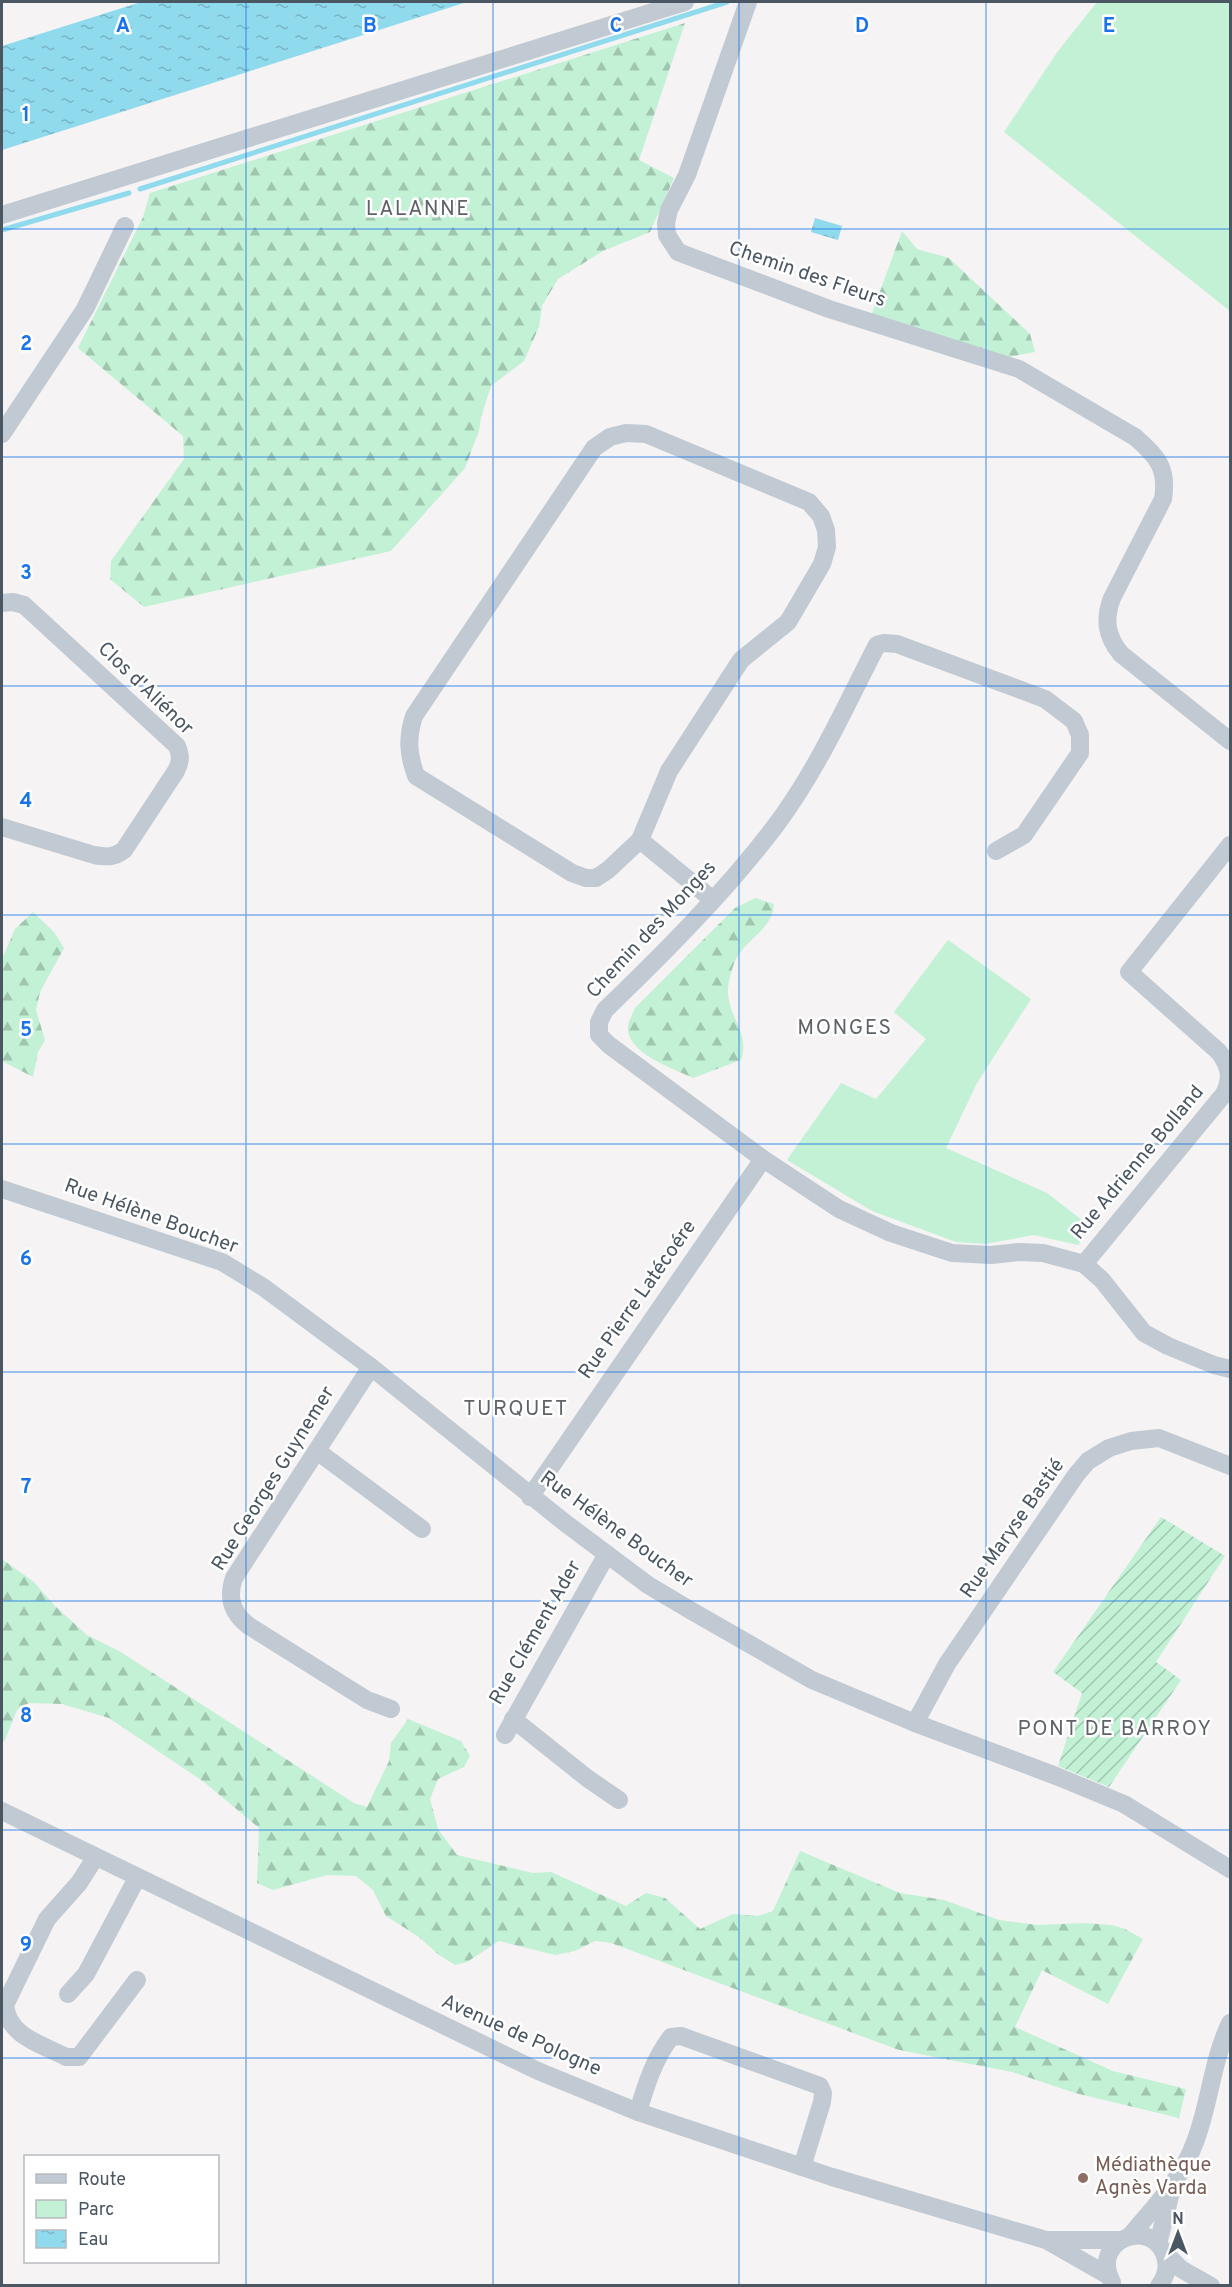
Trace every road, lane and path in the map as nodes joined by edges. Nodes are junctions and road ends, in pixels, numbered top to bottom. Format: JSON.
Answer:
{"nodes":[{"id":1,"x":685,"y":2,"type":"edge"},
{"id":2,"x":748,"y":2,"type":"edge"},
{"id":3,"x":2,"y":215,"type":"edge"},
{"id":4,"x":125,"y":226,"type":"dead end"},
{"id":5,"x":2,"y":434,"type":"edge"},
{"id":6,"x":2,"y":603,"type":"edge"},
{"id":7,"x":1230,"y":741,"type":"edge"},
{"id":8,"x":2,"y":827,"type":"edge"},
{"id":9,"x":640,"y":840,"type":"junction"},
{"id":10,"x":1230,"y":845,"type":"edge"},
{"id":11,"x":996,"y":851,"type":"dead end"},
{"id":12,"x":713,"y":900,"type":"junction"},
{"id":13,"x":763,"y":1159,"type":"junction"},
{"id":14,"x":2,"y":1189,"type":"edge"},
{"id":15,"x":1084,"y":1264,"type":"junction"},
{"id":16,"x":371,"y":1367,"type":"junction"},
{"id":17,"x":1230,"y":1369,"type":"edge"},
{"id":18,"x":316,"y":1451,"type":"junction"},
{"id":19,"x":1230,"y":1466,"type":"edge"},
{"id":20,"x":530,"y":1497,"type":"junction"},
{"id":21,"x":422,"y":1529,"type":"dead end"},
{"id":22,"x":607,"y":1554,"type":"junction"},
{"id":23,"x":391,"y":1709,"type":"dead end"},
{"id":24,"x":915,"y":1723,"type":"junction"},
{"id":25,"x":619,"y":1800,"type":"dead end"},
{"id":26,"x":2,"y":1811,"type":"edge"},
{"id":27,"x":95,"y":1858,"type":"junction"},
{"id":28,"x":1230,"y":1869,"type":"edge"},
{"id":29,"x":137,"y":1878,"type":"junction"},
{"id":30,"x":137,"y":1980,"type":"dead end"},
{"id":31,"x":68,"y":1994,"type":"dead end"},
{"id":32,"x":1230,"y":2023,"type":"edge"},
{"id":33,"x":639,"y":2112,"type":"junction"},
{"id":34,"x":802,"y":2167,"type":"junction"},
{"id":35,"x":1172,"y":2187,"type":"junction"},
{"id":36,"x":1125,"y":2238,"type":"junction"},
{"id":37,"x":1046,"y":2240,"type":"junction"},
{"id":38,"x":1162,"y":2249,"type":"junction"},
{"id":39,"x":1112,"y":2282,"type":"edge"},
{"id":40,"x":1159,"y":2286,"type":"edge"},
{"id":41,"x":1211,"y":2286,"type":"edge"}],
"edges":[{"from":1,"to":3,"type":"street"},
{"from":2,"to":7,"type":"street","name":"Chemin des Fleurs"},
{"from":4,"to":5,"type":"street"},
{"from":6,"to":8,"type":"street","name":"Clos d'Aliénor"},
{"from":9,"to":9,"type":"street"},
{"from":9,"to":12,"type":"street"},
{"from":10,"to":15,"type":"street","name":"Rue Adrienne Bolland"},
{"from":11,"to":12,"type":"street","name":"Chemin des Monges"},
{"from":12,"to":13,"type":"street","name":"Chemin des Monges"},
{"from":13,"to":15,"type":"street","name":"Chemin des Monges"},
{"from":13,"to":20,"type":"street","name":"Rue Pierre Latécoére"},
{"from":14,"to":16,"type":"street","name":"Rue Hélène Boucher"},
{"from":15,"to":17,"type":"street","name":"Chemin des Monges"},
{"from":16,"to":18,"type":"street","name":"Rue Georges Guynemer"},
{"from":16,"to":20,"type":"street","name":"Rue Hélène Boucher"},
{"from":18,"to":21,"type":"street"},
{"from":18,"to":23,"type":"street","name":"Rue Georges Guynemer"},
{"from":19,"to":24,"type":"street","name":"Rue Maryse Bastié"},
{"from":20,"to":22,"type":"street","name":"Rue Hélène Boucher"},
{"from":22,"to":24,"type":"street","name":"Rue Hélène Boucher"},
{"from":22,"to":25,"type":"street","name":"Rue Clément Ader"},
{"from":24,"to":28,"type":"street","name":"Rue Hélène Boucher"},
{"from":26,"to":27,"type":"street","name":"Avenue de Pologne"},
{"from":27,"to":29,"type":"street","name":"Avenue de Pologne"},
{"from":27,"to":30,"type":"street"},
{"from":29,"to":31,"type":"street"},
{"from":29,"to":33,"type":"street","name":"Avenue de Pologne"},
{"from":32,"to":35,"type":"street"},
{"from":33,"to":34,"type":"street","name":"Avenue de Pologne"},
{"from":33,"to":34,"type":"street"},
{"from":34,"to":37,"type":"street","name":"Avenue de Pologne"},
{"from":35,"to":36,"type":"street"},
{"from":35,"to":38,"type":"street"},
{"from":36,"to":37,"type":"street","name":"Avenue de Pologne"},
{"from":36,"to":38,"type":"street","name":"Avenue de Pologne"},
{"from":36,"to":39,"type":"street"},
{"from":37,"to":39,"type":"street","name":"Avenue de Pologne"},
{"from":38,"to":40,"type":"street"},
{"from":38,"to":41,"type":"street"}]}
